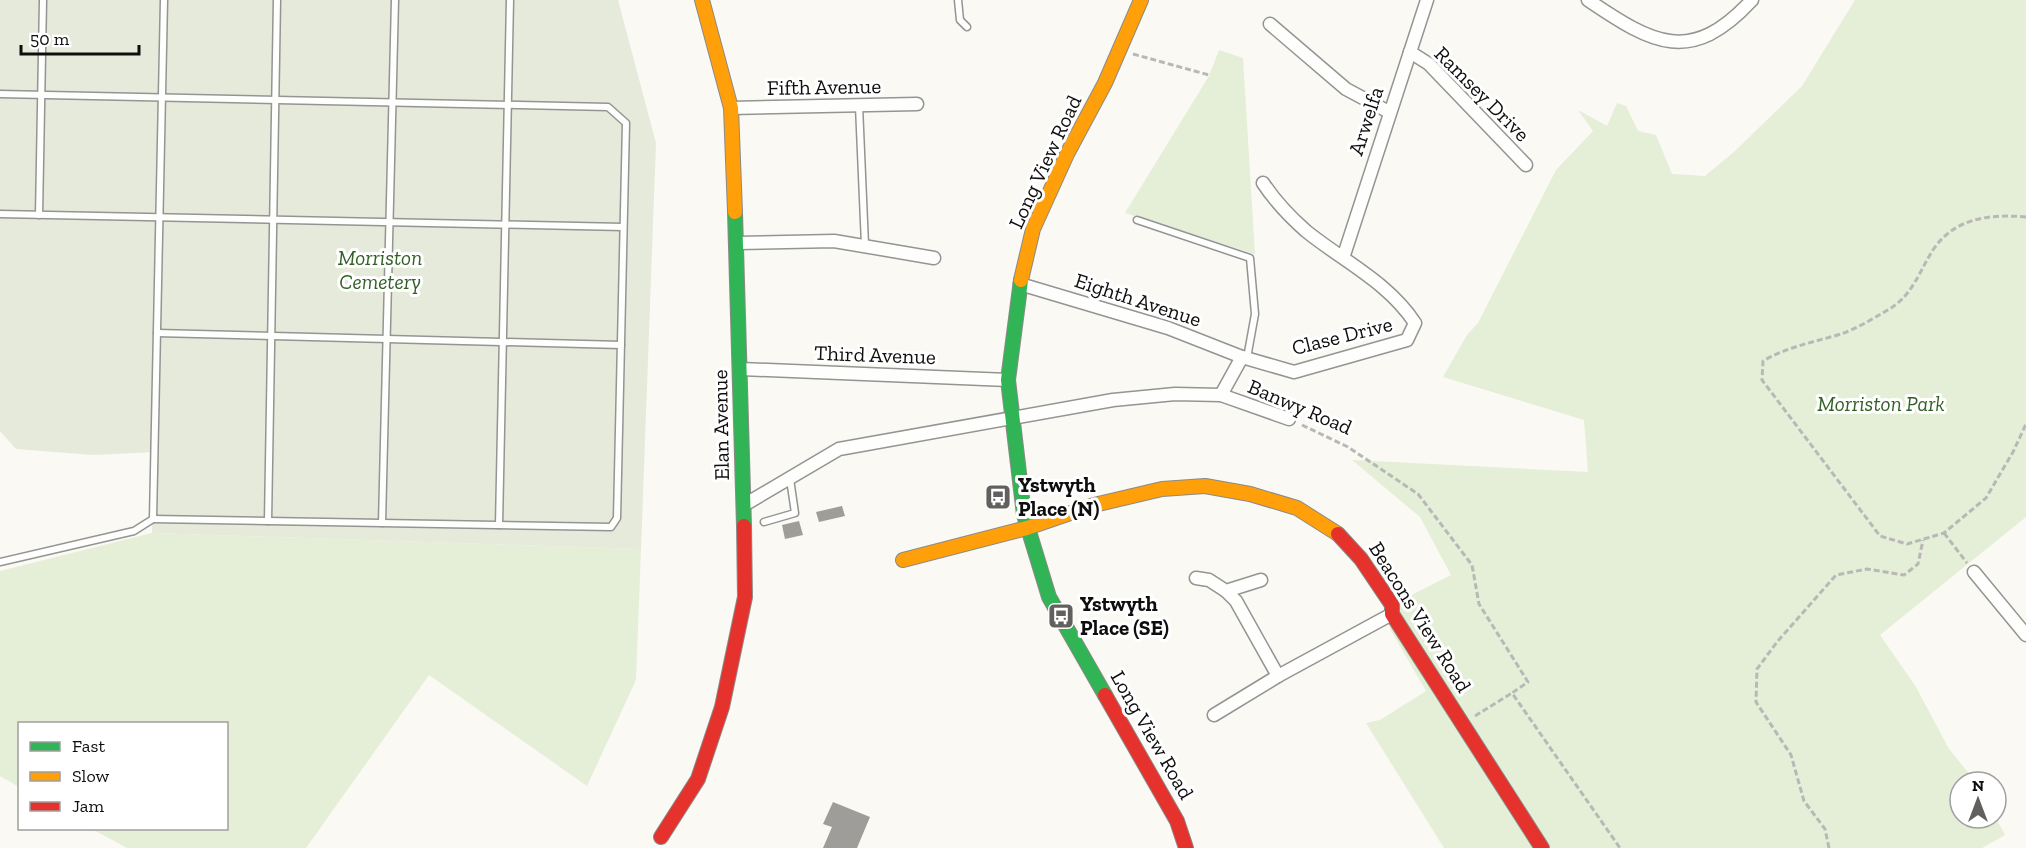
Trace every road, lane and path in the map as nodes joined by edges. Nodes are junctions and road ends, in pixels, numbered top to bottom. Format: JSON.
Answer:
{"nodes":[{"id":1,"x":43,"y":0,"type":"edge"},
{"id":2,"x":164,"y":0,"type":"edge"},
{"id":3,"x":278,"y":0,"type":"edge"},
{"id":4,"x":395,"y":0,"type":"edge"},
{"id":5,"x":510,"y":0,"type":"edge"},
{"id":6,"x":702,"y":0,"type":"edge"},
{"id":7,"x":958,"y":0,"type":"edge"},
{"id":8,"x":1141,"y":0,"type":"edge"},
{"id":9,"x":1427,"y":0,"type":"edge"},
{"id":10,"x":1588,"y":0,"type":"edge"},
{"id":11,"x":1752,"y":0,"type":"edge"},
{"id":12,"x":1270,"y":24,"type":"dead end"},
{"id":13,"x":967,"y":27,"type":"dead end"},
{"id":14,"x":1120,"y":50,"type":"junction"},
{"id":15,"x":1410,"y":52,"type":"junction"},
{"id":16,"x":1209,"y":75,"type":"dead end"},
{"id":17,"x":0,"y":94,"type":"edge"},
{"id":18,"x":41,"y":94,"type":"junction"},
{"id":19,"x":162,"y":97,"type":"junction"},
{"id":20,"x":275,"y":99,"type":"junction"},
{"id":21,"x":391,"y":102,"type":"junction"},
{"id":22,"x":508,"y":105,"type":"junction"},
{"id":23,"x":917,"y":105,"type":"dead end"},
{"id":24,"x":859,"y":106,"type":"junction"},
{"id":25,"x":731,"y":108,"type":"junction"},
{"id":26,"x":1389,"y":112,"type":"junction"},
{"id":27,"x":1526,"y":165,"type":"dead end"},
{"id":28,"x":1263,"y":183,"type":"dead end"},
{"id":29,"x":0,"y":214,"type":"edge"},
{"id":30,"x":39,"y":215,"type":"junction"},
{"id":31,"x":159,"y":216,"type":"junction"},
{"id":32,"x":2026,"y":217,"type":"edge"},
{"id":33,"x":273,"y":218,"type":"junction"},
{"id":34,"x":1137,"y":220,"type":"dead end"},
{"id":35,"x":388,"y":221,"type":"junction"},
{"id":36,"x":506,"y":224,"type":"junction"},
{"id":37,"x":623,"y":226,"type":"junction"},
{"id":38,"x":737,"y":243,"type":"junction"},
{"id":39,"x":865,"y":245,"type":"junction"},
{"id":40,"x":1344,"y":255,"type":"junction"},
{"id":41,"x":934,"y":258,"type":"dead end"},
{"id":42,"x":1020,"y":284,"type":"junction"},
{"id":43,"x":157,"y":333,"type":"junction"},
{"id":44,"x":271,"y":336,"type":"junction"},
{"id":45,"x":386,"y":339,"type":"junction"},
{"id":46,"x":503,"y":342,"type":"junction"},
{"id":47,"x":621,"y":345,"type":"junction"},
{"id":48,"x":1245,"y":358,"type":"junction"},
{"id":49,"x":741,"y":369,"type":"junction"},
{"id":50,"x":1008,"y":380,"type":"junction"},
{"id":51,"x":1221,"y":395,"type":"junction"},
{"id":52,"x":1012,"y":418,"type":"junction"},
{"id":53,"x":1289,"y":419,"type":"joint"},
{"id":54,"x":2026,"y":424,"type":"edge"},
{"id":55,"x":790,"y":479,"type":"junction"},
{"id":56,"x":744,"y":505,"type":"junction"},
{"id":57,"x":153,"y":519,"type":"junction"},
{"id":58,"x":268,"y":521,"type":"junction"},
{"id":59,"x":764,"y":522,"type":"dead end"},
{"id":60,"x":382,"y":523,"type":"junction"},
{"id":61,"x":499,"y":525,"type":"junction"},
{"id":62,"x":1027,"y":528,"type":"junction"},
{"id":63,"x":1944,"y":533,"type":"junction"},
{"id":64,"x":1923,"y":539,"type":"junction"},
{"id":65,"x":903,"y":560,"type":"dead end"},
{"id":66,"x":0,"y":562,"type":"edge"},
{"id":67,"x":1974,"y":572,"type":"joint"},
{"id":68,"x":1196,"y":578,"type":"dead end"},
{"id":69,"x":1261,"y":580,"type":"dead end"},
{"id":70,"x":1226,"y":591,"type":"junction"},
{"id":71,"x":1392,"y":614,"type":"junction"},
{"id":72,"x":2026,"y":635,"type":"edge"},
{"id":73,"x":1278,"y":676,"type":"junction"},
{"id":74,"x":1512,"y":693,"type":"junction"},
{"id":75,"x":1214,"y":715,"type":"dead end"},
{"id":76,"x":1472,"y":718,"type":"dead end"},
{"id":77,"x":661,"y":837,"type":"dead end"},
{"id":78,"x":1186,"y":848,"type":"edge"},
{"id":79,"x":1542,"y":848,"type":"edge"},
{"id":80,"x":1620,"y":848,"type":"edge"},
{"id":81,"x":1829,"y":848,"type":"edge"}],
"edges":[{"from":1,"to":18,"type":"lane"},
{"from":2,"to":19,"type":"lane"},
{"from":3,"to":20,"type":"lane"},
{"from":4,"to":21,"type":"lane"},
{"from":5,"to":22,"type":"lane"},
{"from":6,"to":25,"type":"street","name":"Elan Avenue"},
{"from":7,"to":13,"type":"lane"},
{"from":8,"to":14,"type":"street","name":"Long View Road"},
{"from":9,"to":15,"type":"street","name":"Arwelfa"},
{"from":10,"to":11,"type":"street"},
{"from":12,"to":26,"type":"street"},
{"from":14,"to":16,"type":"path"},
{"from":14,"to":42,"type":"street","name":"Long View Road"},
{"from":15,"to":26,"type":"street","name":"Arwelfa"},
{"from":15,"to":27,"type":"street","name":"Ramsey Drive"},
{"from":17,"to":18,"type":"lane"},
{"from":18,"to":19,"type":"lane"},
{"from":18,"to":30,"type":"lane"},
{"from":19,"to":20,"type":"lane"},
{"from":19,"to":31,"type":"lane"},
{"from":20,"to":21,"type":"lane"},
{"from":20,"to":33,"type":"lane"},
{"from":21,"to":22,"type":"lane"},
{"from":21,"to":35,"type":"lane"},
{"from":22,"to":36,"type":"lane"},
{"from":22,"to":37,"type":"lane"},
{"from":23,"to":24,"type":"street","name":"Fifth Avenue"},
{"from":24,"to":25,"type":"street","name":"Fifth Avenue"},
{"from":24,"to":39,"type":"lane"},
{"from":25,"to":38,"type":"street","name":"Elan Avenue"},
{"from":26,"to":40,"type":"street","name":"Arwelfa"},
{"from":28,"to":40,"type":"street"},
{"from":29,"to":30,"type":"lane"},
{"from":30,"to":31,"type":"lane"},
{"from":31,"to":33,"type":"lane"},
{"from":31,"to":43,"type":"lane"},
{"from":32,"to":64,"type":"path"},
{"from":33,"to":35,"type":"lane"},
{"from":33,"to":44,"type":"lane"},
{"from":34,"to":48,"type":"lane"},
{"from":35,"to":36,"type":"lane"},
{"from":35,"to":45,"type":"lane"},
{"from":36,"to":37,"type":"lane"},
{"from":36,"to":46,"type":"lane"},
{"from":37,"to":47,"type":"lane"},
{"from":38,"to":39,"type":"street"},
{"from":38,"to":49,"type":"street","name":"Elan Avenue"},
{"from":39,"to":41,"type":"street"},
{"from":40,"to":48,"type":"street","name":"Clase Drive"},
{"from":42,"to":48,"type":"street","name":"Eighth Avenue"},
{"from":42,"to":50,"type":"street","name":"Long View Road"},
{"from":43,"to":44,"type":"lane"},
{"from":43,"to":57,"type":"lane"},
{"from":44,"to":45,"type":"lane"},
{"from":44,"to":58,"type":"lane"},
{"from":45,"to":46,"type":"lane"},
{"from":45,"to":60,"type":"lane"},
{"from":46,"to":47,"type":"lane"},
{"from":46,"to":61,"type":"lane"},
{"from":47,"to":61,"type":"lane"},
{"from":48,"to":51,"type":"street"},
{"from":49,"to":50,"type":"street","name":"Third Avenue"},
{"from":49,"to":56,"type":"street","name":"Elan Avenue"},
{"from":50,"to":52,"type":"street","name":"Long View Road"},
{"from":51,"to":52,"type":"street","name":"Banwy Road"},
{"from":51,"to":53,"type":"street","name":"Banwy Road"},
{"from":52,"to":55,"type":"street","name":"Banwy Road"},
{"from":52,"to":62,"type":"street","name":"Long View Road"},
{"from":53,"to":74,"type":"path","name":"Banwy Road"},
{"from":54,"to":63,"type":"path"},
{"from":55,"to":56,"type":"street","name":"Banwy Road"},
{"from":55,"to":59,"type":"lane"},
{"from":56,"to":77,"type":"street","name":"Elan Avenue"},
{"from":57,"to":58,"type":"lane"},
{"from":57,"to":66,"type":"lane"},
{"from":58,"to":60,"type":"lane"},
{"from":60,"to":61,"type":"lane"},
{"from":62,"to":65,"type":"street","name":"Beacons View Road"},
{"from":62,"to":71,"type":"street","name":"Beacons View Road"},
{"from":62,"to":78,"type":"street","name":"Long View Road"},
{"from":63,"to":64,"type":"path"},
{"from":63,"to":67,"type":"path"},
{"from":64,"to":81,"type":"path"},
{"from":67,"to":72,"type":"street"},
{"from":68,"to":70,"type":"street"},
{"from":69,"to":70,"type":"street"},
{"from":70,"to":73,"type":"street"},
{"from":71,"to":73,"type":"street"},
{"from":71,"to":79,"type":"street","name":"Beacons View Road"},
{"from":73,"to":75,"type":"street"},
{"from":74,"to":76,"type":"path"},
{"from":74,"to":80,"type":"path"}]}
